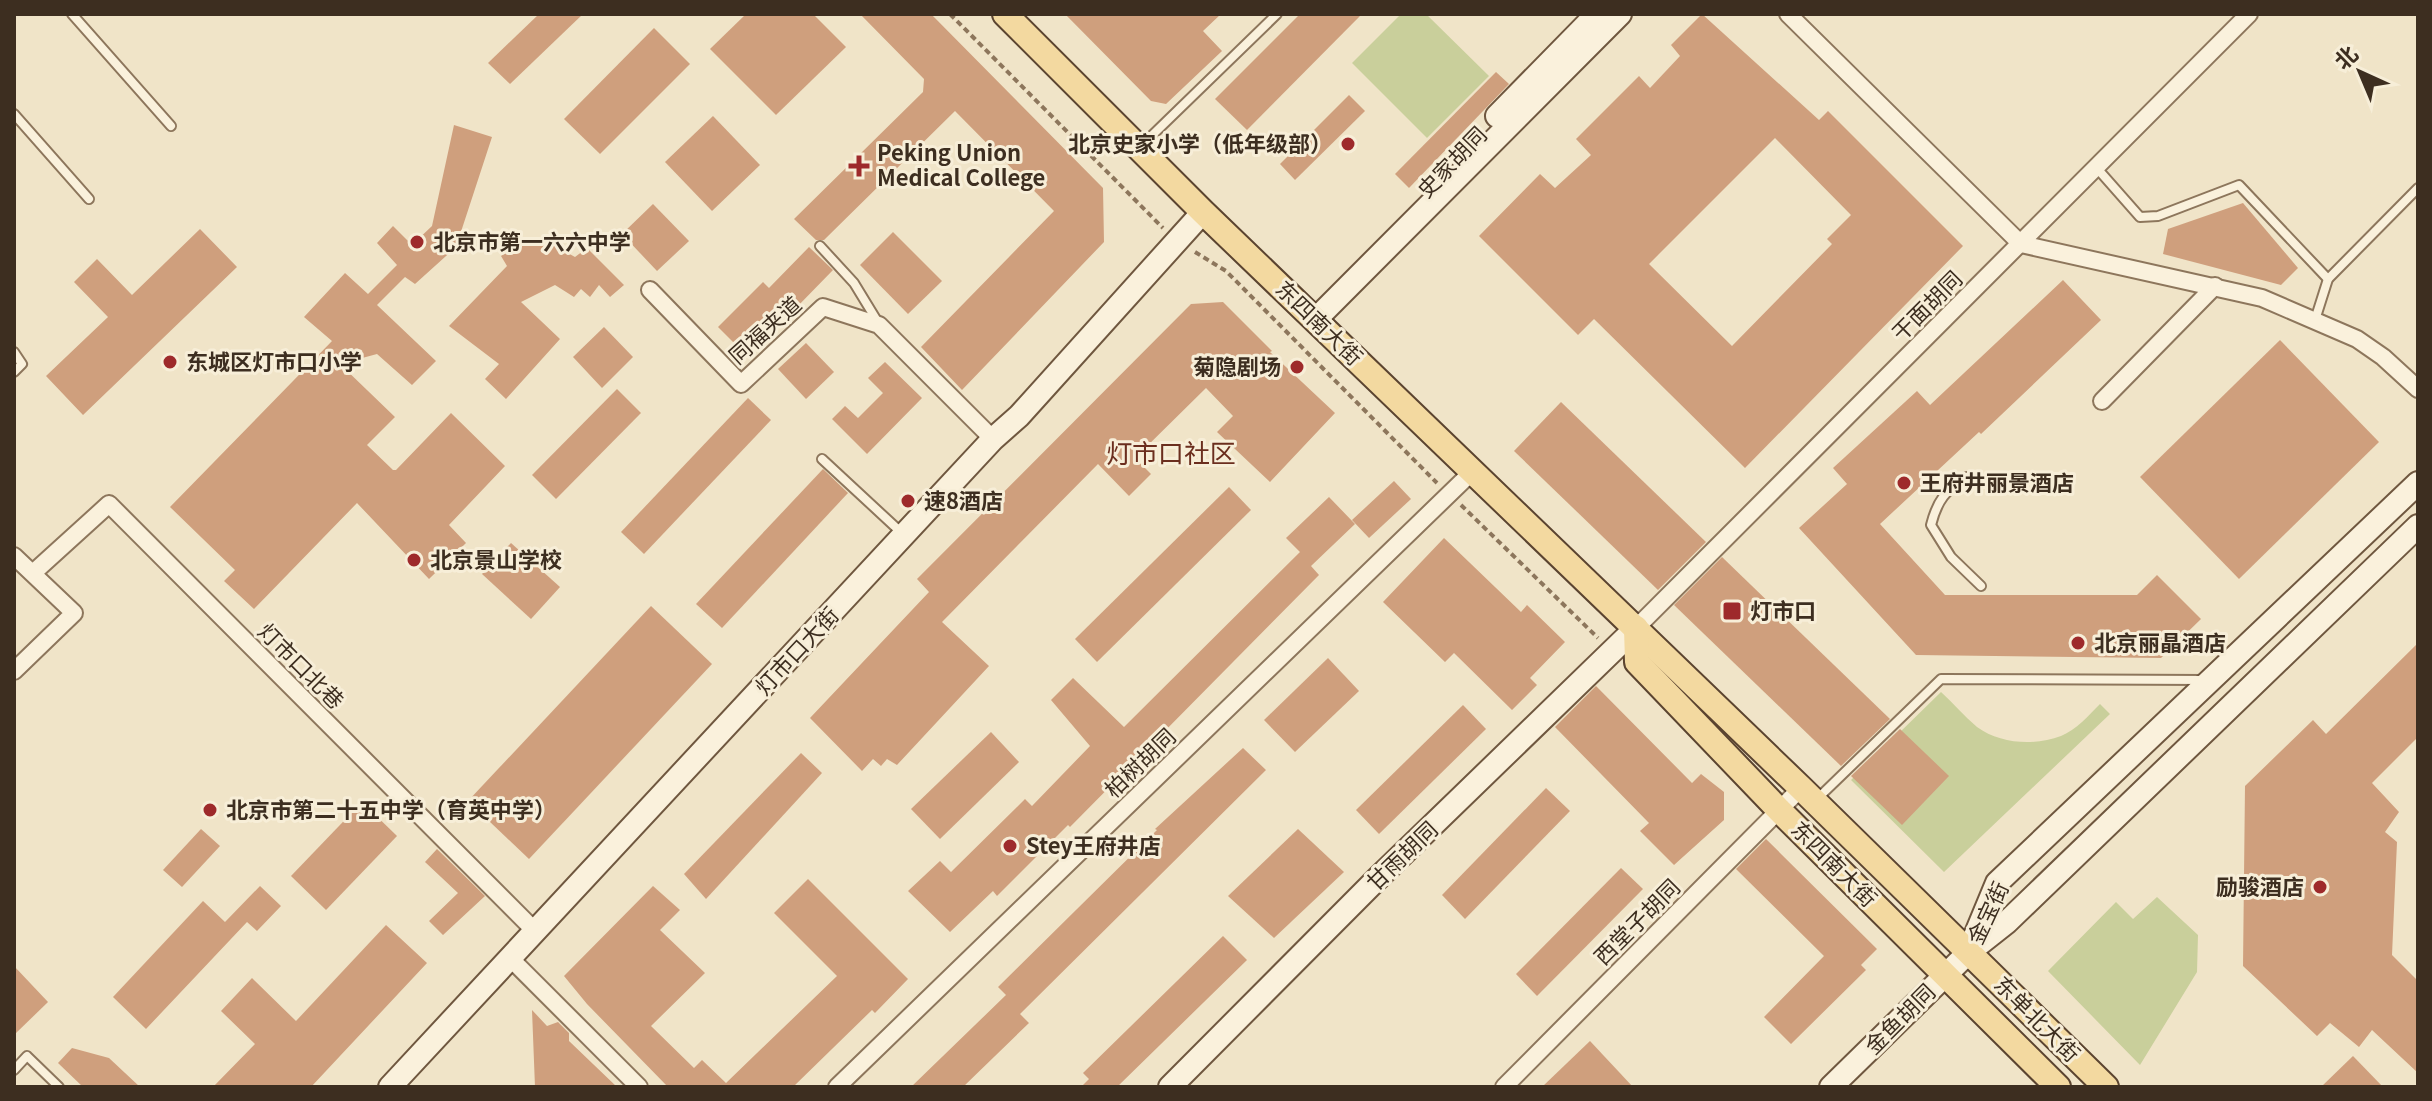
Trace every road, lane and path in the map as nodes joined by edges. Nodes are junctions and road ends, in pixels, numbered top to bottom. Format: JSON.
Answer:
{"nodes":[{"id":1,"x":72,"y":14,"type":"edge"},
{"id":2,"x":1005,"y":14,"type":"edge"},
{"id":3,"x":1277,"y":14,"type":"edge"},
{"id":4,"x":1597,"y":14,"type":"edge"},
{"id":5,"x":1620,"y":14,"type":"edge"},
{"id":6,"x":1788,"y":14,"type":"edge"},
{"id":7,"x":2249,"y":14,"type":"edge"},
{"id":8,"x":14,"y":114,"type":"edge"},
{"id":9,"x":171,"y":126,"type":"dead end"},
{"id":10,"x":1139,"y":148,"type":"junction"},
{"id":11,"x":2095,"y":166,"type":"junction"},
{"id":12,"x":2418,"y":188,"type":"edge"},
{"id":13,"x":89,"y":199,"type":"dead end"},
{"id":14,"x":1203,"y":212,"type":"junction"},
{"id":15,"x":2021,"y":244,"type":"junction"},
{"id":16,"x":820,"y":246,"type":"dead end"},
{"id":17,"x":2328,"y":279,"type":"junction"},
{"id":18,"x":2215,"y":286,"type":"junction"},
{"id":19,"x":650,"y":290,"type":"dead end"},
{"id":20,"x":1311,"y":315,"type":"junction"},
{"id":21,"x":2315,"y":320,"type":"junction"},
{"id":22,"x":879,"y":325,"type":"junction"},
{"id":23,"x":14,"y":352,"type":"edge"},
{"id":24,"x":14,"y":372,"type":"edge"},
{"id":25,"x":2418,"y":389,"type":"edge"},
{"id":26,"x":2102,"y":401,"type":"dead end"},
{"id":27,"x":993,"y":439,"type":"junction"},
{"id":28,"x":822,"y":459,"type":"dead end"},
{"id":29,"x":1473,"y":471,"type":"junction"},
{"id":30,"x":1967,"y":477,"type":"dead end"},
{"id":31,"x":2418,"y":483,"type":"edge"},
{"id":32,"x":2418,"y":526,"type":"edge"},
{"id":33,"x":904,"y":535,"type":"junction"},
{"id":34,"x":14,"y":556,"type":"edge"},
{"id":35,"x":33,"y":573,"type":"junction"},
{"id":36,"x":1981,"y":586,"type":"dead end"},
{"id":37,"x":1636,"y":628,"type":"junction"},
{"id":38,"x":14,"y":671,"type":"edge"},
{"id":39,"x":2210,"y":680,"type":"junction"},
{"id":40,"x":1808,"y":795,"type":"junction"},
{"id":41,"x":1779,"y":810,"type":"junction"},
{"id":42,"x":536,"y":932,"type":"junction"},
{"id":43,"x":1969,"y":952,"type":"junction"},
{"id":44,"x":510,"y":958,"type":"junction"},
{"id":45,"x":1946,"y":974,"type":"junction"},
{"id":46,"x":14,"y":1070,"type":"edge"},
{"id":47,"x":59,"y":1087,"type":"edge"},
{"id":48,"x":390,"y":1087,"type":"edge"},
{"id":49,"x":639,"y":1087,"type":"edge"},
{"id":50,"x":837,"y":1087,"type":"edge"},
{"id":51,"x":1170,"y":1087,"type":"edge"},
{"id":52,"x":1504,"y":1087,"type":"edge"},
{"id":53,"x":1831,"y":1087,"type":"edge"},
{"id":54,"x":2058,"y":1087,"type":"edge"},
{"id":55,"x":2106,"y":1087,"type":"edge"}],
"edges":[{"from":1,"to":9,"type":"lane"},
{"from":2,"to":10,"type":"main road","name":"东四南大街"},
{"from":3,"to":10,"type":"lane"},
{"from":4,"to":20,"type":"street","name":"史家胡同"},
{"from":5,"to":20,"type":"street"},
{"from":6,"to":15,"type":"street"},
{"from":7,"to":11,"type":"street","name":"干面胡同"},
{"from":8,"to":13,"type":"lane"},
{"from":10,"to":14,"type":"main road","name":"东四南大街"},
{"from":11,"to":15,"type":"street","name":"干面胡同"},
{"from":11,"to":17,"type":"lane"},
{"from":12,"to":17,"type":"lane"},
{"from":14,"to":20,"type":"main road","name":"东四南大街"},
{"from":14,"to":27,"type":"street","name":"灯市口大街"},
{"from":15,"to":18,"type":"street"},
{"from":15,"to":37,"type":"street","name":"干面胡同"},
{"from":16,"to":22,"type":"lane"},
{"from":17,"to":21,"type":"lane"},
{"from":18,"to":21,"type":"street"},
{"from":18,"to":26,"type":"street"},
{"from":19,"to":22,"type":"street","name":"同福夹道"},
{"from":20,"to":29,"type":"main road","name":"东四南大街"},
{"from":21,"to":25,"type":"street"},
{"from":22,"to":27,"type":"street","name":"同福夹道"},
{"from":23,"to":24,"type":"lane"},
{"from":27,"to":33,"type":"street","name":"灯市口大街"},
{"from":28,"to":33,"type":"lane"},
{"from":29,"to":37,"type":"main road","name":"东四南大街"},
{"from":29,"to":50,"type":"street","name":"柏树胡同"},
{"from":30,"to":36,"type":"lane"},
{"from":31,"to":39,"type":"street","name":"金宝街"},
{"from":32,"to":43,"type":"street","name":"金宝街"},
{"from":33,"to":42,"type":"street","name":"灯市口大街"},
{"from":34,"to":35,"type":"street"},
{"from":35,"to":38,"type":"street"},
{"from":35,"to":42,"type":"street","name":"灯市口北巷"},
{"from":37,"to":40,"type":"main road","name":"东四南大街"},
{"from":37,"to":41,"type":"main road","name":"东四南大街"},
{"from":37,"to":51,"type":"street","name":"甘雨胡同"},
{"from":39,"to":40,"type":"lane"},
{"from":39,"to":43,"type":"street","name":"金宝街"},
{"from":40,"to":41,"type":"street","name":"西堂子胡同"},
{"from":40,"to":43,"type":"main road","name":"东四南大街"},
{"from":41,"to":45,"type":"main road","name":"东四南大街"},
{"from":41,"to":52,"type":"street","name":"西堂子胡同"},
{"from":42,"to":44,"type":"street","name":"灯市口大街"},
{"from":43,"to":45,"type":"street","name":"金鱼胡同"},
{"from":43,"to":55,"type":"main road","name":"东单北大街"},
{"from":44,"to":48,"type":"street","name":"灯市口大街"},
{"from":44,"to":49,"type":"street"},
{"from":45,"to":53,"type":"street","name":"金鱼胡同"},
{"from":45,"to":54,"type":"main road","name":"东四南大街"},
{"from":46,"to":47,"type":"lane"}]}
